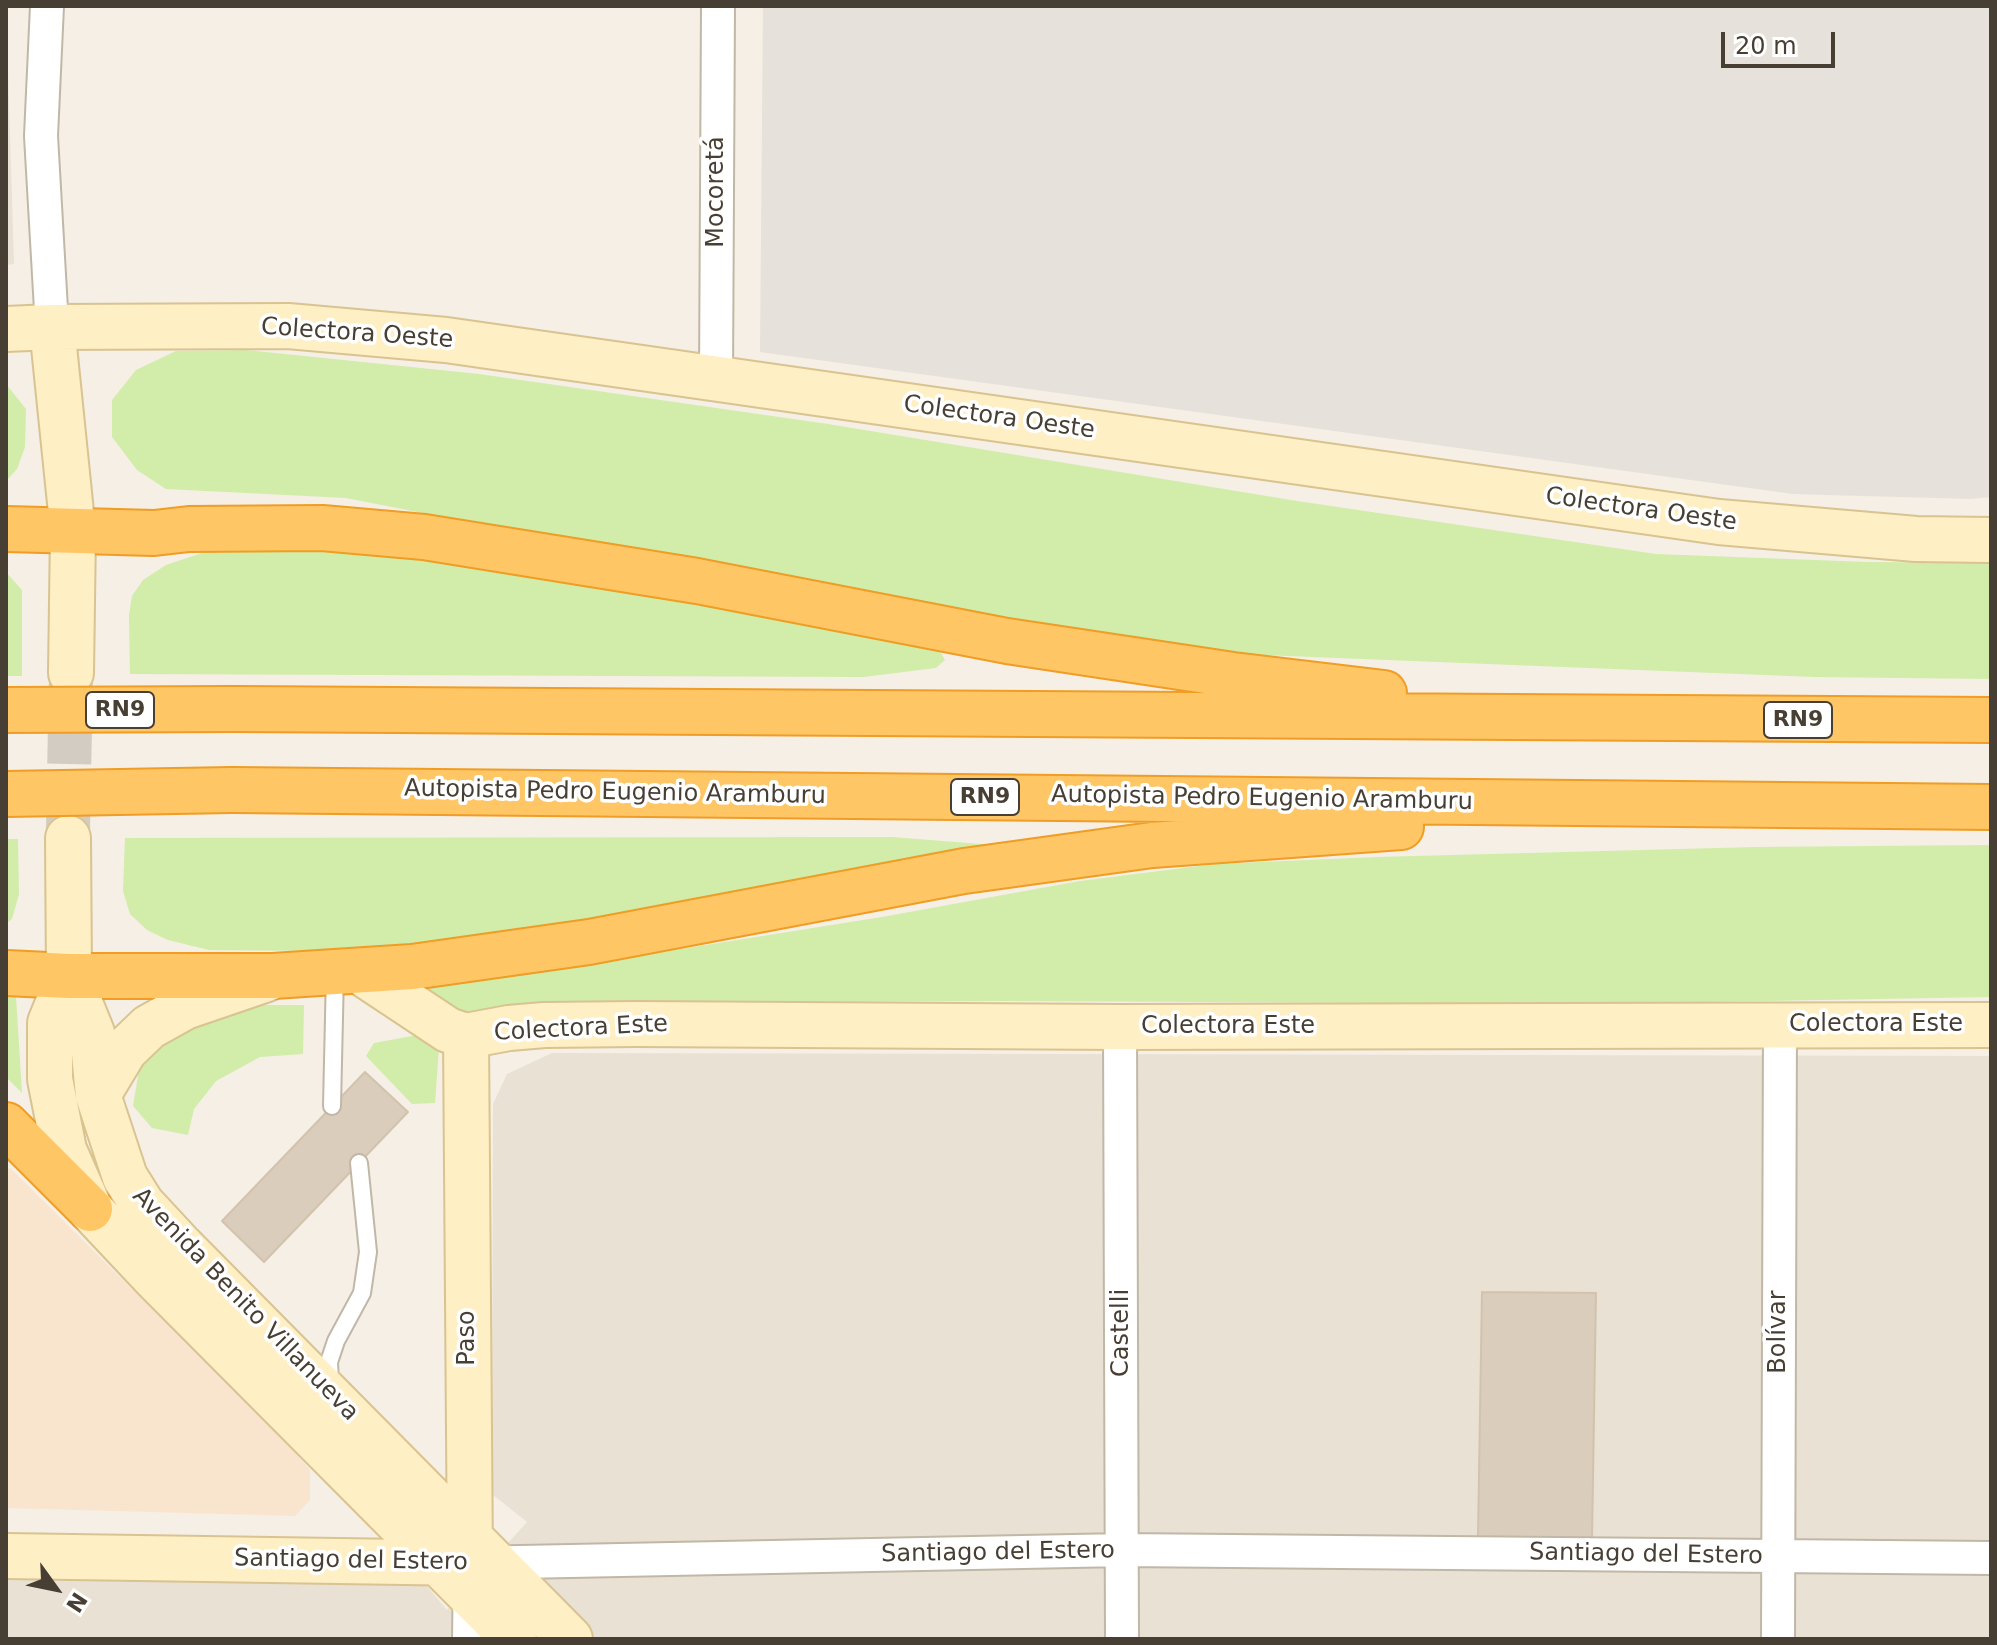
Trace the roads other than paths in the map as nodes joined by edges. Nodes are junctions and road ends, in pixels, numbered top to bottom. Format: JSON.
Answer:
{"nodes":[{"id":1,"x":47,"y":6,"type":"edge"},
{"id":2,"x":718,"y":6,"type":"edge"},
{"id":3,"x":52,"y":327,"type":"junction"},
{"id":4,"x":6,"y":329,"type":"edge"},
{"id":5,"x":716,"y":378,"type":"junction"},
{"id":6,"x":6,"y":529,"type":"edge"},
{"id":7,"x":73,"y":532,"type":"junction"},
{"id":8,"x":1991,"y":540,"type":"edge"},
{"id":9,"x":71,"y":673,"type":"tunnel mouth"},
{"id":10,"x":6,"y":710,"type":"edge"},
{"id":11,"x":1605,"y":719,"type":"junction"},
{"id":12,"x":1991,"y":720,"type":"edge"},
{"id":13,"x":6,"y":794,"type":"edge"},
{"id":14,"x":1738,"y":804,"type":"junction"},
{"id":15,"x":1991,"y":807,"type":"edge"},
{"id":16,"x":68,"y":838,"type":"tunnel mouth"},
{"id":17,"x":347,"y":972,"type":"junction"},
{"id":18,"x":6,"y":973,"type":"edge"},
{"id":19,"x":69,"y":976,"type":"junction"},
{"id":20,"x":273,"y":976,"type":"junction"},
{"id":21,"x":1780,"y":1025,"type":"junction"},
{"id":22,"x":1991,"y":1025,"type":"edge"},
{"id":23,"x":1120,"y":1027,"type":"junction"},
{"id":24,"x":466,"y":1036,"type":"junction"},
{"id":25,"x":98,"y":1095,"type":"junction"},
{"id":26,"x":332,"y":1106,"type":"dead end"},
{"id":27,"x":6,"y":1125,"type":"edge"},
{"id":28,"x":359,"y":1163,"type":"dead end"},
{"id":29,"x":90,"y":1209,"type":"junction"},
{"id":30,"x":334,"y":1401,"type":"junction"},
{"id":31,"x":1123,"y":1550,"type":"junction"},
{"id":32,"x":6,"y":1556,"type":"edge"},
{"id":33,"x":1779,"y":1556,"type":"junction"},
{"id":34,"x":1991,"y":1558,"type":"edge"},
{"id":35,"x":468,"y":1564,"type":"junction"},
{"id":36,"x":469,"y":1639,"type":"edge"},
{"id":37,"x":514,"y":1639,"type":"edge"},
{"id":38,"x":570,"y":1639,"type":"edge"},
{"id":39,"x":1122,"y":1639,"type":"edge"},
{"id":40,"x":1778,"y":1639,"type":"edge"}],
"edges":[{"from":1,"to":3,"type":"street"},
{"from":2,"to":5,"type":"street","name":"Mocoretá"},
{"from":3,"to":4,"type":"street","name":"Colectora Oeste"},
{"from":3,"to":5,"type":"street","name":"Colectora Oeste"},
{"from":3,"to":7,"type":"street"},
{"from":5,"to":8,"type":"street","name":"Colectora Oeste"},
{"from":6,"to":7,"type":"highway"},
{"from":7,"to":9,"type":"street"},
{"from":7,"to":11,"type":"highway"},
{"from":10,"to":11,"type":"highway","number":"RN9","bridge":true},
{"from":11,"to":12,"type":"highway","number":"RN9"},
{"from":13,"to":14,"type":"highway","name":"Autopista Pedro Eugenio Aramburu","number":"RN9","bridge":true},
{"from":14,"to":15,"type":"highway","name":"Autopista Pedro Eugenio Aramburu","number":"RN9"},
{"from":14,"to":17,"type":"highway"},
{"from":16,"to":19,"type":"street"},
{"from":17,"to":20,"type":"highway"},
{"from":17,"to":24,"type":"street"},
{"from":17,"to":26,"type":"lane"},
{"from":18,"to":19,"type":"highway"},
{"from":19,"to":20,"type":"highway"},
{"from":19,"to":25,"type":"street","name":"Avenida Benito Villanueva"},
{"from":19,"to":29,"type":"street","name":"Avenida Benito Villanueva"},
{"from":20,"to":25,"type":"street"},
{"from":21,"to":22,"type":"street","name":"Colectora Este"},
{"from":21,"to":23,"type":"street","name":"Colectora Este"},
{"from":21,"to":33,"type":"street","name":"Bolívar"},
{"from":23,"to":24,"type":"street","name":"Colectora Este"},
{"from":23,"to":31,"type":"street","name":"Castelli"},
{"from":24,"to":35,"type":"street","name":"Paso"},
{"from":25,"to":30,"type":"street","name":"Avenida Benito Villanueva"},
{"from":27,"to":29,"type":"highway"},
{"from":28,"to":30,"type":"lane"},
{"from":29,"to":35,"type":"street","name":"Avenida Benito Villanueva"},
{"from":30,"to":35,"type":"street","name":"Avenida Benito Villanueva"},
{"from":31,"to":33,"type":"street","name":"Santiago del Estero"},
{"from":31,"to":35,"type":"street","name":"Santiago del Estero"},
{"from":31,"to":39,"type":"street","name":"Castelli"},
{"from":32,"to":35,"type":"street","name":"Santiago del Estero"},
{"from":33,"to":34,"type":"street","name":"Santiago del Estero"},
{"from":33,"to":40,"type":"street","name":"Bolívar"},
{"from":35,"to":36,"type":"street","name":"Paso"},
{"from":35,"to":37,"type":"street","name":"Avenida Benito Villanueva"},
{"from":35,"to":38,"type":"street","name":"Avenida Benito Villanueva"}]}
